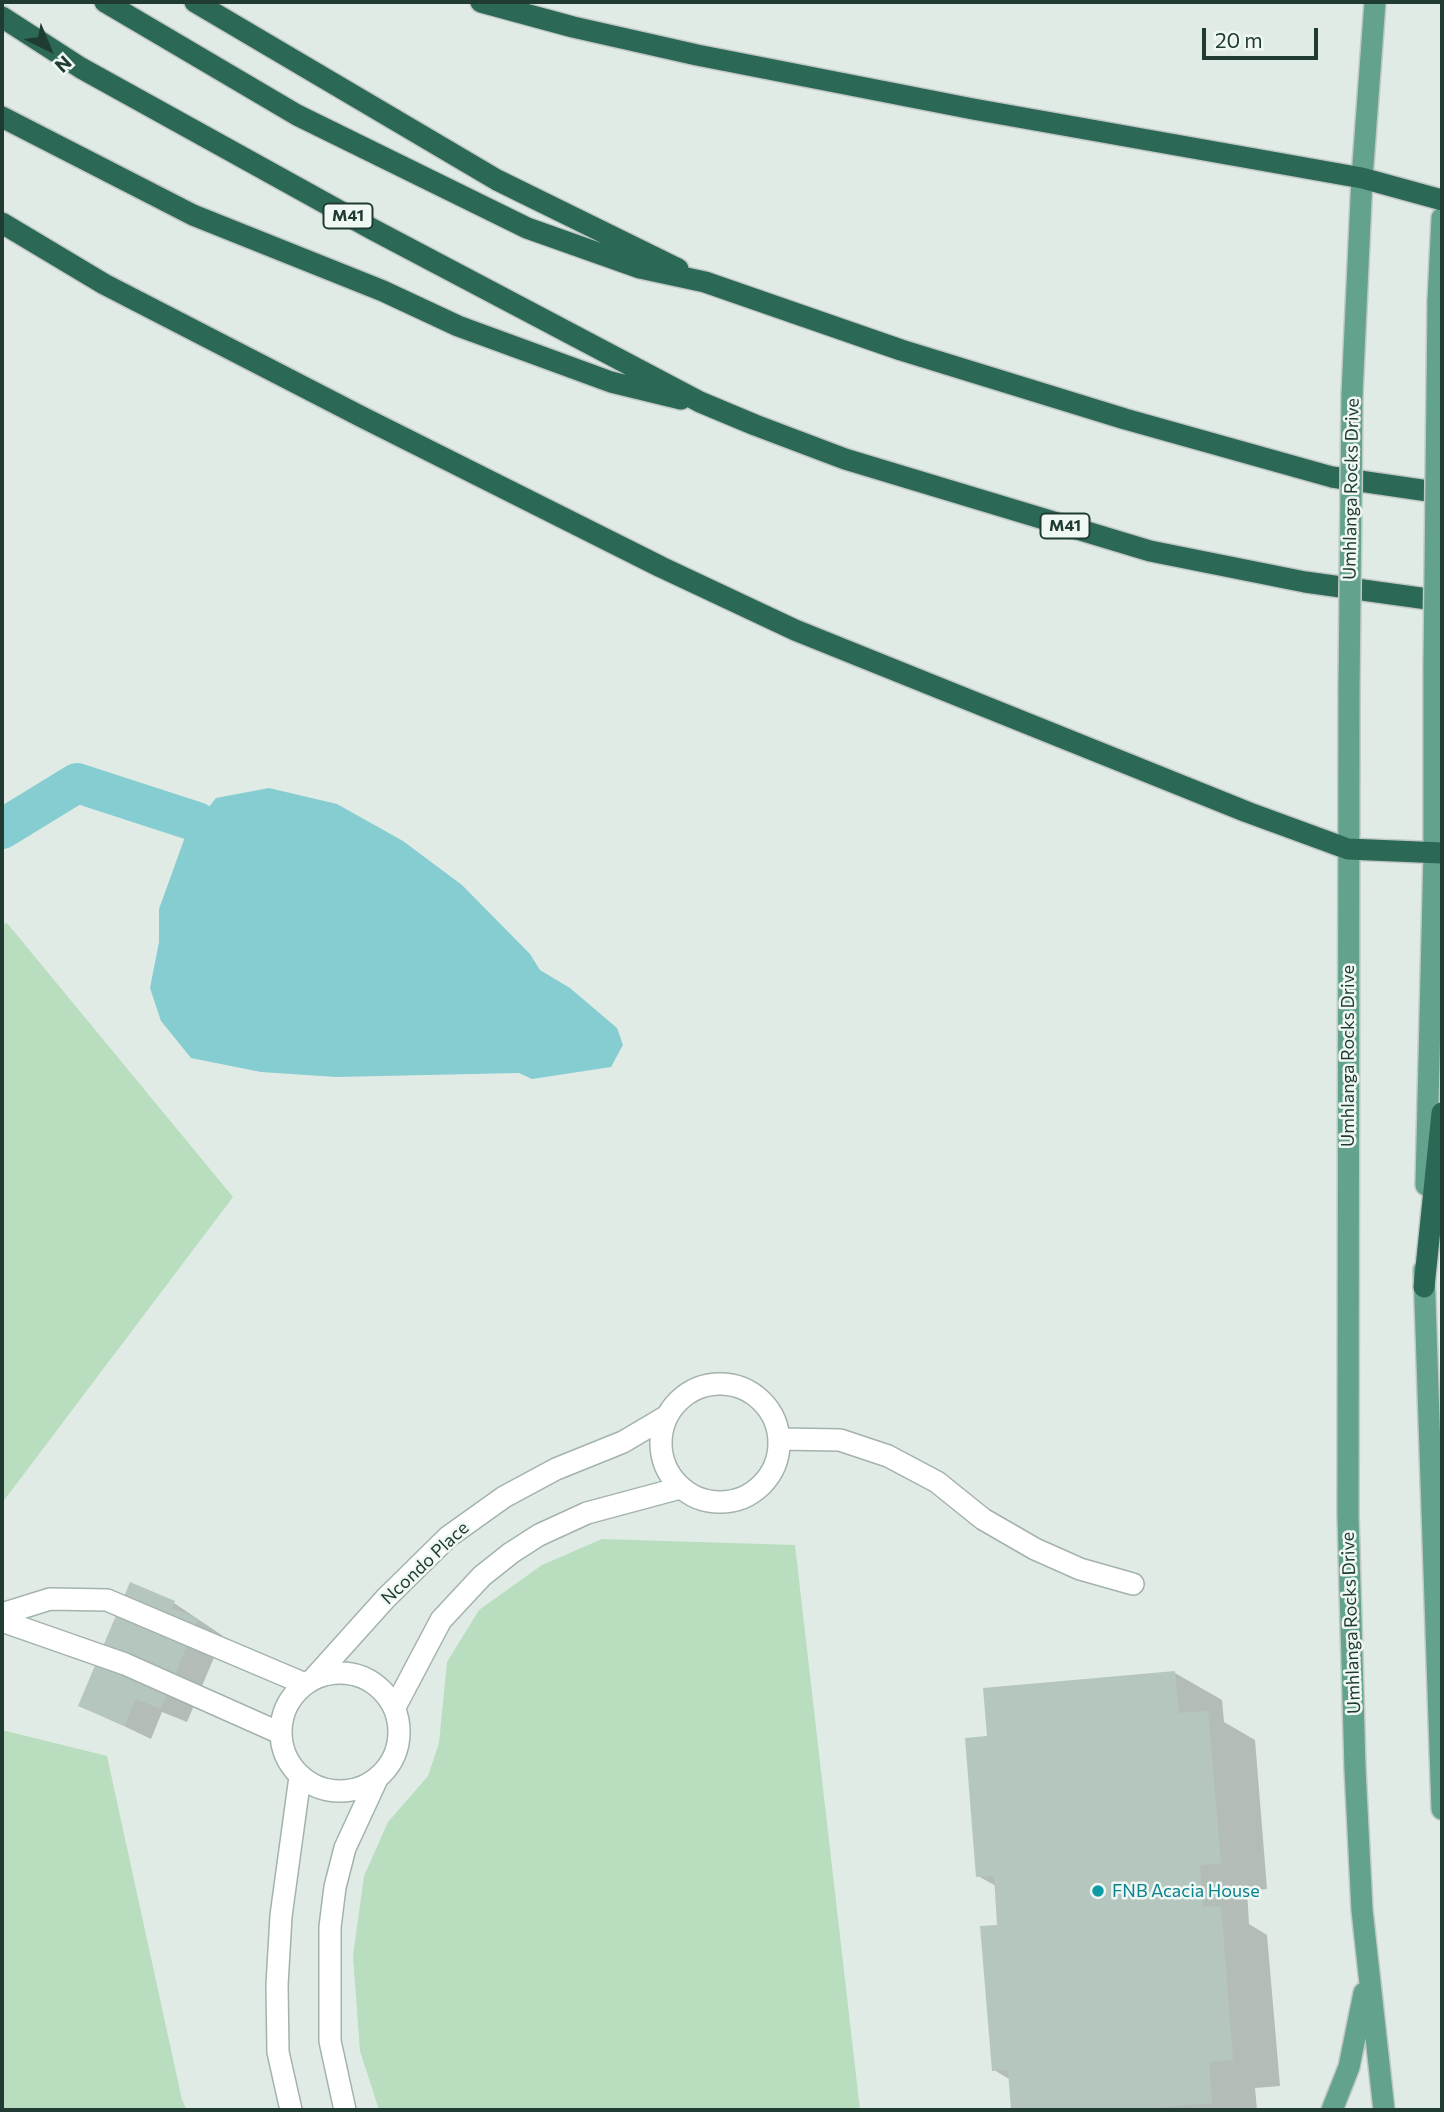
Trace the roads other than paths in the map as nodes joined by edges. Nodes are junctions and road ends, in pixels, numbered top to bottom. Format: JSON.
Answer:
{"nodes":[{"id":1,"x":105,"y":2,"type":"edge"},
{"id":2,"x":195,"y":2,"type":"edge"},
{"id":3,"x":481,"y":2,"type":"edge"},
{"id":4,"x":1374,"y":2,"type":"edge"},
{"id":5,"x":2,"y":17,"type":"edge"},
{"id":6,"x":2,"y":117,"type":"edge"},
{"id":7,"x":1362,"y":178,"type":"junction"},
{"id":8,"x":1442,"y":200,"type":"edge"},
{"id":9,"x":1442,"y":218,"type":"edge"},
{"id":10,"x":2,"y":223,"type":"edge"},
{"id":11,"x":705,"y":282,"type":"junction"},
{"id":12,"x":700,"y":402,"type":"junction"},
{"id":13,"x":1442,"y":493,"type":"edge"},
{"id":14,"x":1442,"y":601,"type":"edge"},
{"id":15,"x":1348,"y":849,"type":"junction"},
{"id":16,"x":1438,"y":853,"type":"edge"},
{"id":17,"x":1442,"y":1112,"type":"edge"},
{"id":18,"x":1424,"y":1287,"type":"junction"},
{"id":19,"x":667,"y":1416,"type":"junction"},
{"id":20,"x":780,"y":1439,"type":"junction"},
{"id":21,"x":680,"y":1488,"type":"junction"},
{"id":22,"x":1133,"y":1584,"type":"dead end"},
{"id":23,"x":2,"y":1614,"type":"edge"},
{"id":24,"x":2,"y":1621,"type":"edge"},
{"id":25,"x":310,"y":1681,"type":"junction"},
{"id":26,"x":395,"y":1707,"type":"junction"},
{"id":27,"x":280,"y":1733,"type":"junction"},
{"id":28,"x":300,"y":1777,"type":"junction"},
{"id":29,"x":376,"y":1781,"type":"junction"},
{"id":30,"x":1442,"y":1809,"type":"edge"},
{"id":31,"x":1368,"y":1967,"type":"junction"},
{"id":32,"x":290,"y":2110,"type":"edge"},
{"id":33,"x":345,"y":2110,"type":"edge"},
{"id":34,"x":1332,"y":2110,"type":"edge"},
{"id":35,"x":1384,"y":2110,"type":"edge"}],
"edges":[{"from":1,"to":11,"type":"highway"},
{"from":2,"to":11,"type":"highway"},
{"from":3,"to":7,"type":"highway"},
{"from":4,"to":7,"type":"main road","name":"Umhlanga Rocks Drive"},
{"from":5,"to":12,"type":"highway","number":"M41"},
{"from":6,"to":12,"type":"highway"},
{"from":7,"to":8,"type":"highway"},
{"from":7,"to":15,"type":"main road","name":"Umhlanga Rocks Drive","bridge":true},
{"from":9,"to":16,"type":"main road","bridge":true},
{"from":10,"to":15,"type":"highway"},
{"from":11,"to":13,"type":"highway"},
{"from":12,"to":14,"type":"highway","number":"M41"},
{"from":15,"to":16,"type":"highway"},
{"from":15,"to":31,"type":"main road","name":"Umhlanga Rocks Drive"},
{"from":16,"to":18,"type":"main road"},
{"from":17,"to":18,"type":"highway"},
{"from":18,"to":30,"type":"main road"},
{"from":19,"to":20,"type":"lane","name":"Ncondo Place"},
{"from":19,"to":21,"type":"lane"},
{"from":19,"to":25,"type":"lane","name":"Ncondo Place"},
{"from":20,"to":21,"type":"lane"},
{"from":20,"to":22,"type":"lane"},
{"from":21,"to":26,"type":"lane"},
{"from":23,"to":25,"type":"lane"},
{"from":24,"to":27,"type":"lane"},
{"from":25,"to":26,"type":"lane"},
{"from":25,"to":27,"type":"lane","name":"Ncondo Place"},
{"from":26,"to":29,"type":"lane"},
{"from":27,"to":28,"type":"lane"},
{"from":28,"to":29,"type":"lane"},
{"from":28,"to":32,"type":"lane"},
{"from":29,"to":33,"type":"lane"},
{"from":31,"to":34,"type":"main road"},
{"from":31,"to":35,"type":"main road","name":"Umhlanga Rocks Drive"}]}
